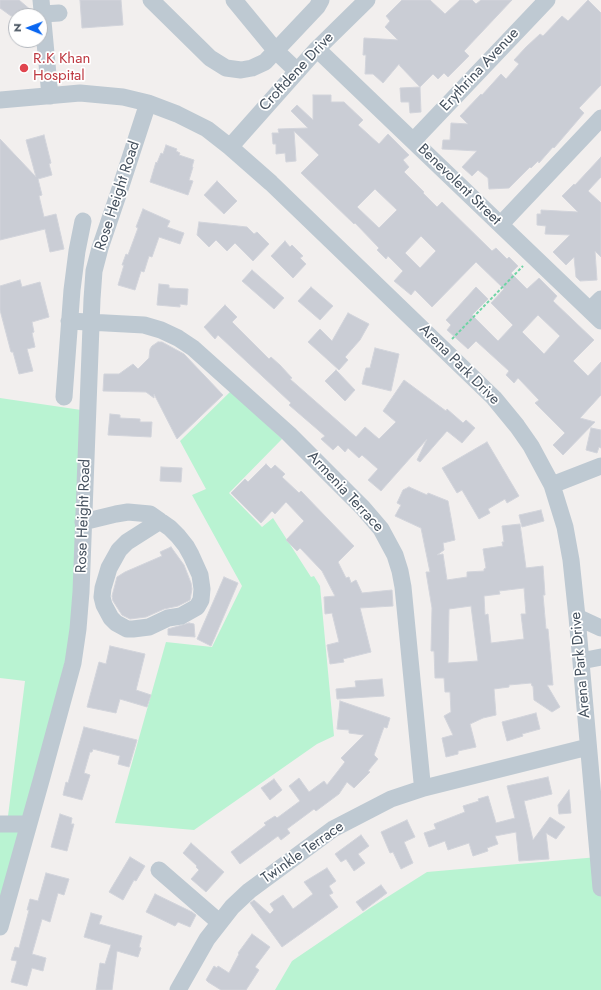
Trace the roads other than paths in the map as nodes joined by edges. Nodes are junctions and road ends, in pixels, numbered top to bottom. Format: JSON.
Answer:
{"nodes":[{"id":1,"x":151,"y":0,"type":"edge"},
{"id":2,"x":234,"y":0,"type":"edge"},
{"id":3,"x":321,"y":0,"type":"edge"},
{"id":4,"x":367,"y":0,"type":"edge"},
{"id":5,"x":547,"y":0,"type":"edge"},
{"id":6,"x":48,"y":9,"type":"edge"},
{"id":7,"x":316,"y":49,"type":"junction"},
{"id":8,"x":276,"y":51,"type":"junction"},
{"id":9,"x":297,"y":71,"type":"junction"},
{"id":10,"x":50,"y":96,"type":"junction"},
{"id":11,"x":0,"y":100,"type":"edge"},
{"id":12,"x":148,"y":103,"type":"junction"},
{"id":13,"x":601,"y":118,"type":"edge"},
{"id":14,"x":413,"y":141,"type":"junction"},
{"id":15,"x":230,"y":147,"type":"junction"},
{"id":16,"x":84,"y":221,"type":"dead end"},
{"id":17,"x":501,"y":224,"type":"junction"},
{"id":18,"x":597,"y":310,"type":"edge"},
{"id":19,"x":69,"y":321,"type":"junction"},
{"id":20,"x":91,"y":322,"type":"junction"},
{"id":21,"x":64,"y":397,"type":"dead end"},
{"id":22,"x":601,"y":466,"type":"edge"},
{"id":23,"x":552,"y":485,"type":"junction"},
{"id":24,"x":160,"y":521,"type":"junction"},
{"id":25,"x":83,"y":522,"type":"junction"},
{"id":26,"x":577,"y":617,"type":"junction"},
{"id":27,"x":601,"y":628,"type":"edge"},
{"id":28,"x":601,"y":657,"type":"edge"},
{"id":29,"x":581,"y":660,"type":"junction"},
{"id":30,"x":588,"y":747,"type":"junction"},
{"id":31,"x":424,"y":788,"type":"junction"},
{"id":32,"x":0,"y":824,"type":"edge"},
{"id":33,"x":28,"y":826,"type":"junction"},
{"id":34,"x":599,"y":844,"type":"edge"},
{"id":35,"x":159,"y":870,"type":"dead end"},
{"id":36,"x":601,"y":888,"type":"edge"},
{"id":37,"x":219,"y":922,"type":"junction"},
{"id":38,"x":0,"y":927,"type":"edge"},
{"id":39,"x":178,"y":990,"type":"edge"}],
"edges":[{"from":1,"to":8,"type":"street"},
{"from":2,"to":8,"type":"street"},
{"from":3,"to":8,"type":"street"},
{"from":4,"to":7,"type":"street","name":"Croftdene Drive"},
{"from":5,"to":14,"type":"street","name":"Erythrina Avenue"},
{"from":6,"to":10,"type":"street"},
{"from":7,"to":9,"type":"street","name":"Croftdene Drive"},
{"from":7,"to":14,"type":"street","name":"Benevolent Street"},
{"from":8,"to":9,"type":"street"},
{"from":9,"to":15,"type":"street","name":"Croftdene Drive"},
{"from":10,"to":11,"type":"street","name":"Arena Park Drive"},
{"from":10,"to":12,"type":"street","name":"Arena Park Drive"},
{"from":12,"to":15,"type":"street","name":"Arena Park Drive"},
{"from":12,"to":20,"type":"street","name":"Rose Height Road"},
{"from":13,"to":17,"type":"street"},
{"from":14,"to":17,"type":"street","name":"Benevolent Street"},
{"from":15,"to":23,"type":"street","name":"Arena Park Drive"},
{"from":16,"to":19,"type":"street"},
{"from":17,"to":18,"type":"street","name":"Benevolent Street"},
{"from":19,"to":20,"type":"street","name":"Armenia Terrace"},
{"from":19,"to":21,"type":"street"},
{"from":20,"to":25,"type":"street","name":"Rose Height Road"},
{"from":20,"to":31,"type":"street","name":"Armenia Terrace"},
{"from":22,"to":23,"type":"street"},
{"from":23,"to":26,"type":"street","name":"Arena Park Drive"},
{"from":24,"to":24,"type":"street"},
{"from":24,"to":25,"type":"street"},
{"from":25,"to":33,"type":"street","name":"Rose Height Road"},
{"from":26,"to":27,"type":"street"},
{"from":26,"to":29,"type":"street","name":"Arena Park Drive"},
{"from":28,"to":29,"type":"street"},
{"from":29,"to":30,"type":"street","name":"Arena Park Drive"},
{"from":30,"to":31,"type":"street","name":"Twinkle Terrace"},
{"from":30,"to":34,"type":"street","name":"Arena Park Drive"},
{"from":31,"to":37,"type":"street","name":"Twinkle Terrace"},
{"from":32,"to":33,"type":"street"},
{"from":33,"to":38,"type":"street","name":"Rose Height Road"},
{"from":34,"to":36,"type":"street","name":"Arena Park Drive"},
{"from":35,"to":37,"type":"street"},
{"from":37,"to":39,"type":"street","name":"Twinkle Terrace"}]}
